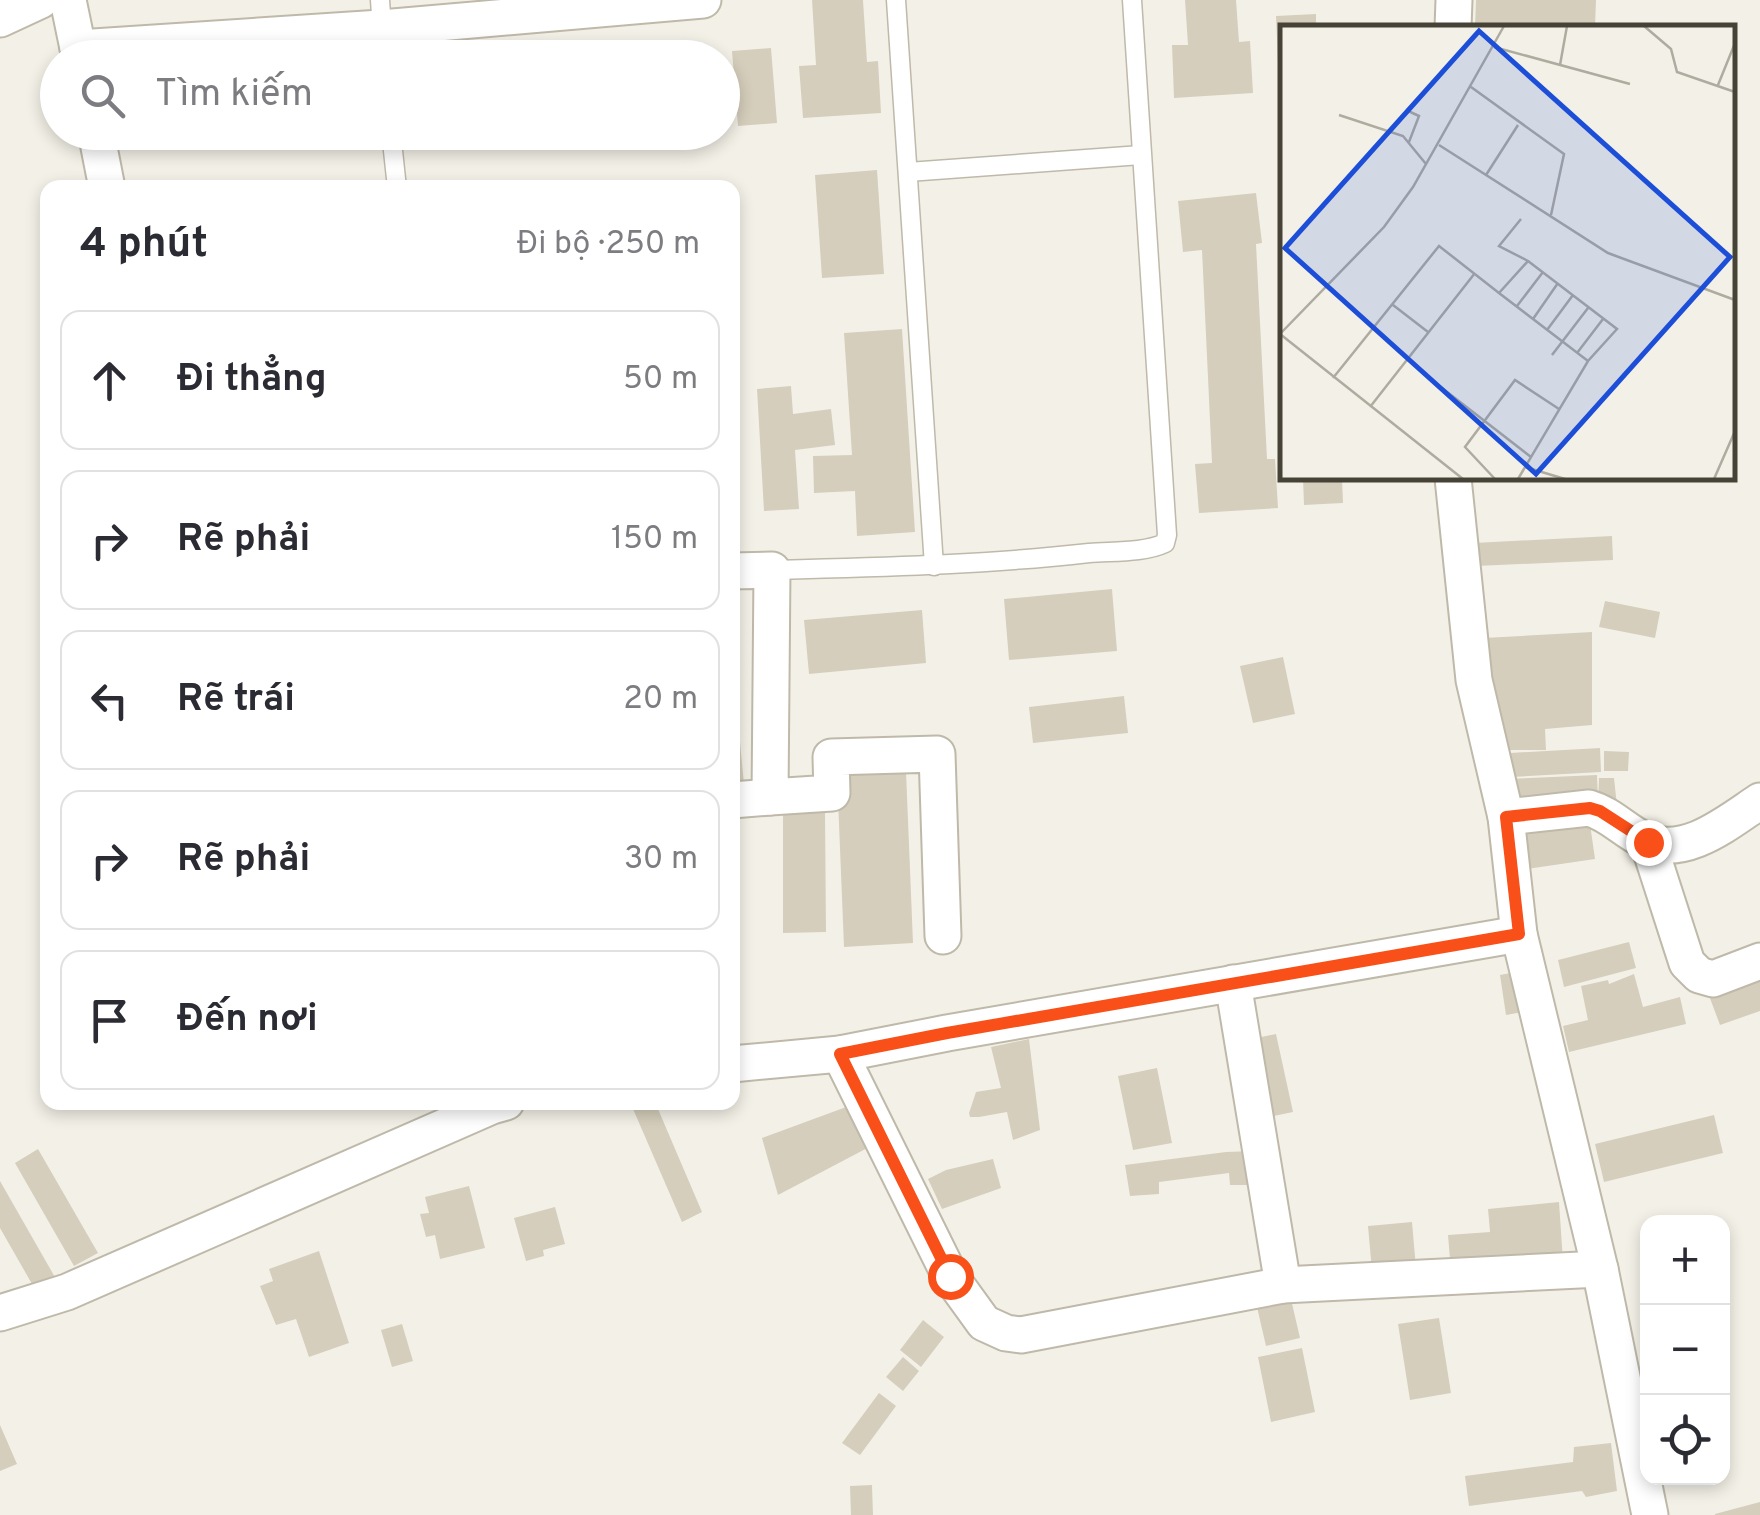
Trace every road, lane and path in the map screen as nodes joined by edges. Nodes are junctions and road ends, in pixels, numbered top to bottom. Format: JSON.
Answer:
{"nodes":[{"id":1,"x":41,"y":0,"type":"edge"},
{"id":2,"x":68,"y":0,"type":"edge"},
{"id":3,"x":703,"y":0,"type":"edge"},
{"id":4,"x":896,"y":0,"type":"edge"},
{"id":5,"x":1132,"y":0,"type":"edge"},
{"id":6,"x":1454,"y":0,"type":"edge"},
{"id":7,"x":0,"y":20,"type":"edge"},
{"id":8,"x":1453,"y":25,"type":"edge"},
{"id":9,"x":382,"y":29,"type":"edge"},
{"id":10,"x":76,"y":40,"type":"edge"},
{"id":11,"x":243,"y":40,"type":"edge"},
{"id":12,"x":100,"y":150,"type":"edge"},
{"id":13,"x":393,"y":150,"type":"edge"},
{"id":14,"x":1142,"y":155,"type":"junction"},
{"id":15,"x":908,"y":172,"type":"junction"},
{"id":16,"x":105,"y":180,"type":"edge"},
{"id":17,"x":395,"y":180,"type":"edge"},
{"id":18,"x":1453,"y":480,"type":"edge"},
{"id":19,"x":934,"y":566,"type":"junction"},
{"id":20,"x":772,"y":570,"type":"junction"},
{"id":21,"x":740,"y":571,"type":"edge"},
{"id":22,"x":770,"y":797,"type":"junction"},
{"id":23,"x":740,"y":799,"type":"edge"},
{"id":24,"x":1760,"y":801,"type":"edge"},
{"id":25,"x":1506,"y":817,"type":"junction"},
{"id":26,"x":1648,"y":842,"type":"junction"},
{"id":27,"x":1519,"y":934,"type":"junction"},
{"id":28,"x":943,"y":936,"type":"dead end"},
{"id":29,"x":1760,"y":961,"type":"edge"},
{"id":30,"x":1233,"y":982,"type":"junction"},
{"id":31,"x":840,"y":1054,"type":"junction"},
{"id":32,"x":740,"y":1063,"type":"edge"},
{"id":33,"x":485,"y":1110,"type":"edge"},
{"id":34,"x":1600,"y":1269,"type":"junction"},
{"id":35,"x":1283,"y":1285,"type":"junction"},
{"id":36,"x":0,"y":1313,"type":"edge"},
{"id":37,"x":1642,"y":1512,"type":"edge"}],
"edges":[{"from":1,"to":7,"type":"street"},
{"from":2,"to":10,"type":"street"},
{"from":3,"to":9,"type":"street"},
{"from":4,"to":15,"type":"lane"},
{"from":5,"to":14,"type":"lane"},
{"from":6,"to":8,"type":"street"},
{"from":9,"to":11,"type":"street"},
{"from":12,"to":16,"type":"street"},
{"from":13,"to":17,"type":"lane"},
{"from":14,"to":15,"type":"lane"},
{"from":14,"to":19,"type":"lane"},
{"from":15,"to":19,"type":"lane"},
{"from":18,"to":25,"type":"street"},
{"from":19,"to":20,"type":"lane"},
{"from":20,"to":21,"type":"street"},
{"from":20,"to":22,"type":"street"},
{"from":22,"to":23,"type":"street"},
{"from":22,"to":28,"type":"street"},
{"from":24,"to":26,"type":"street"},
{"from":25,"to":26,"type":"street"},
{"from":25,"to":27,"type":"street"},
{"from":26,"to":29,"type":"street"},
{"from":27,"to":30,"type":"street"},
{"from":27,"to":34,"type":"street"},
{"from":30,"to":31,"type":"street"},
{"from":30,"to":35,"type":"street"},
{"from":31,"to":32,"type":"street"},
{"from":31,"to":35,"type":"street"},
{"from":33,"to":36,"type":"street"},
{"from":34,"to":35,"type":"street"},
{"from":34,"to":37,"type":"street"}]}
